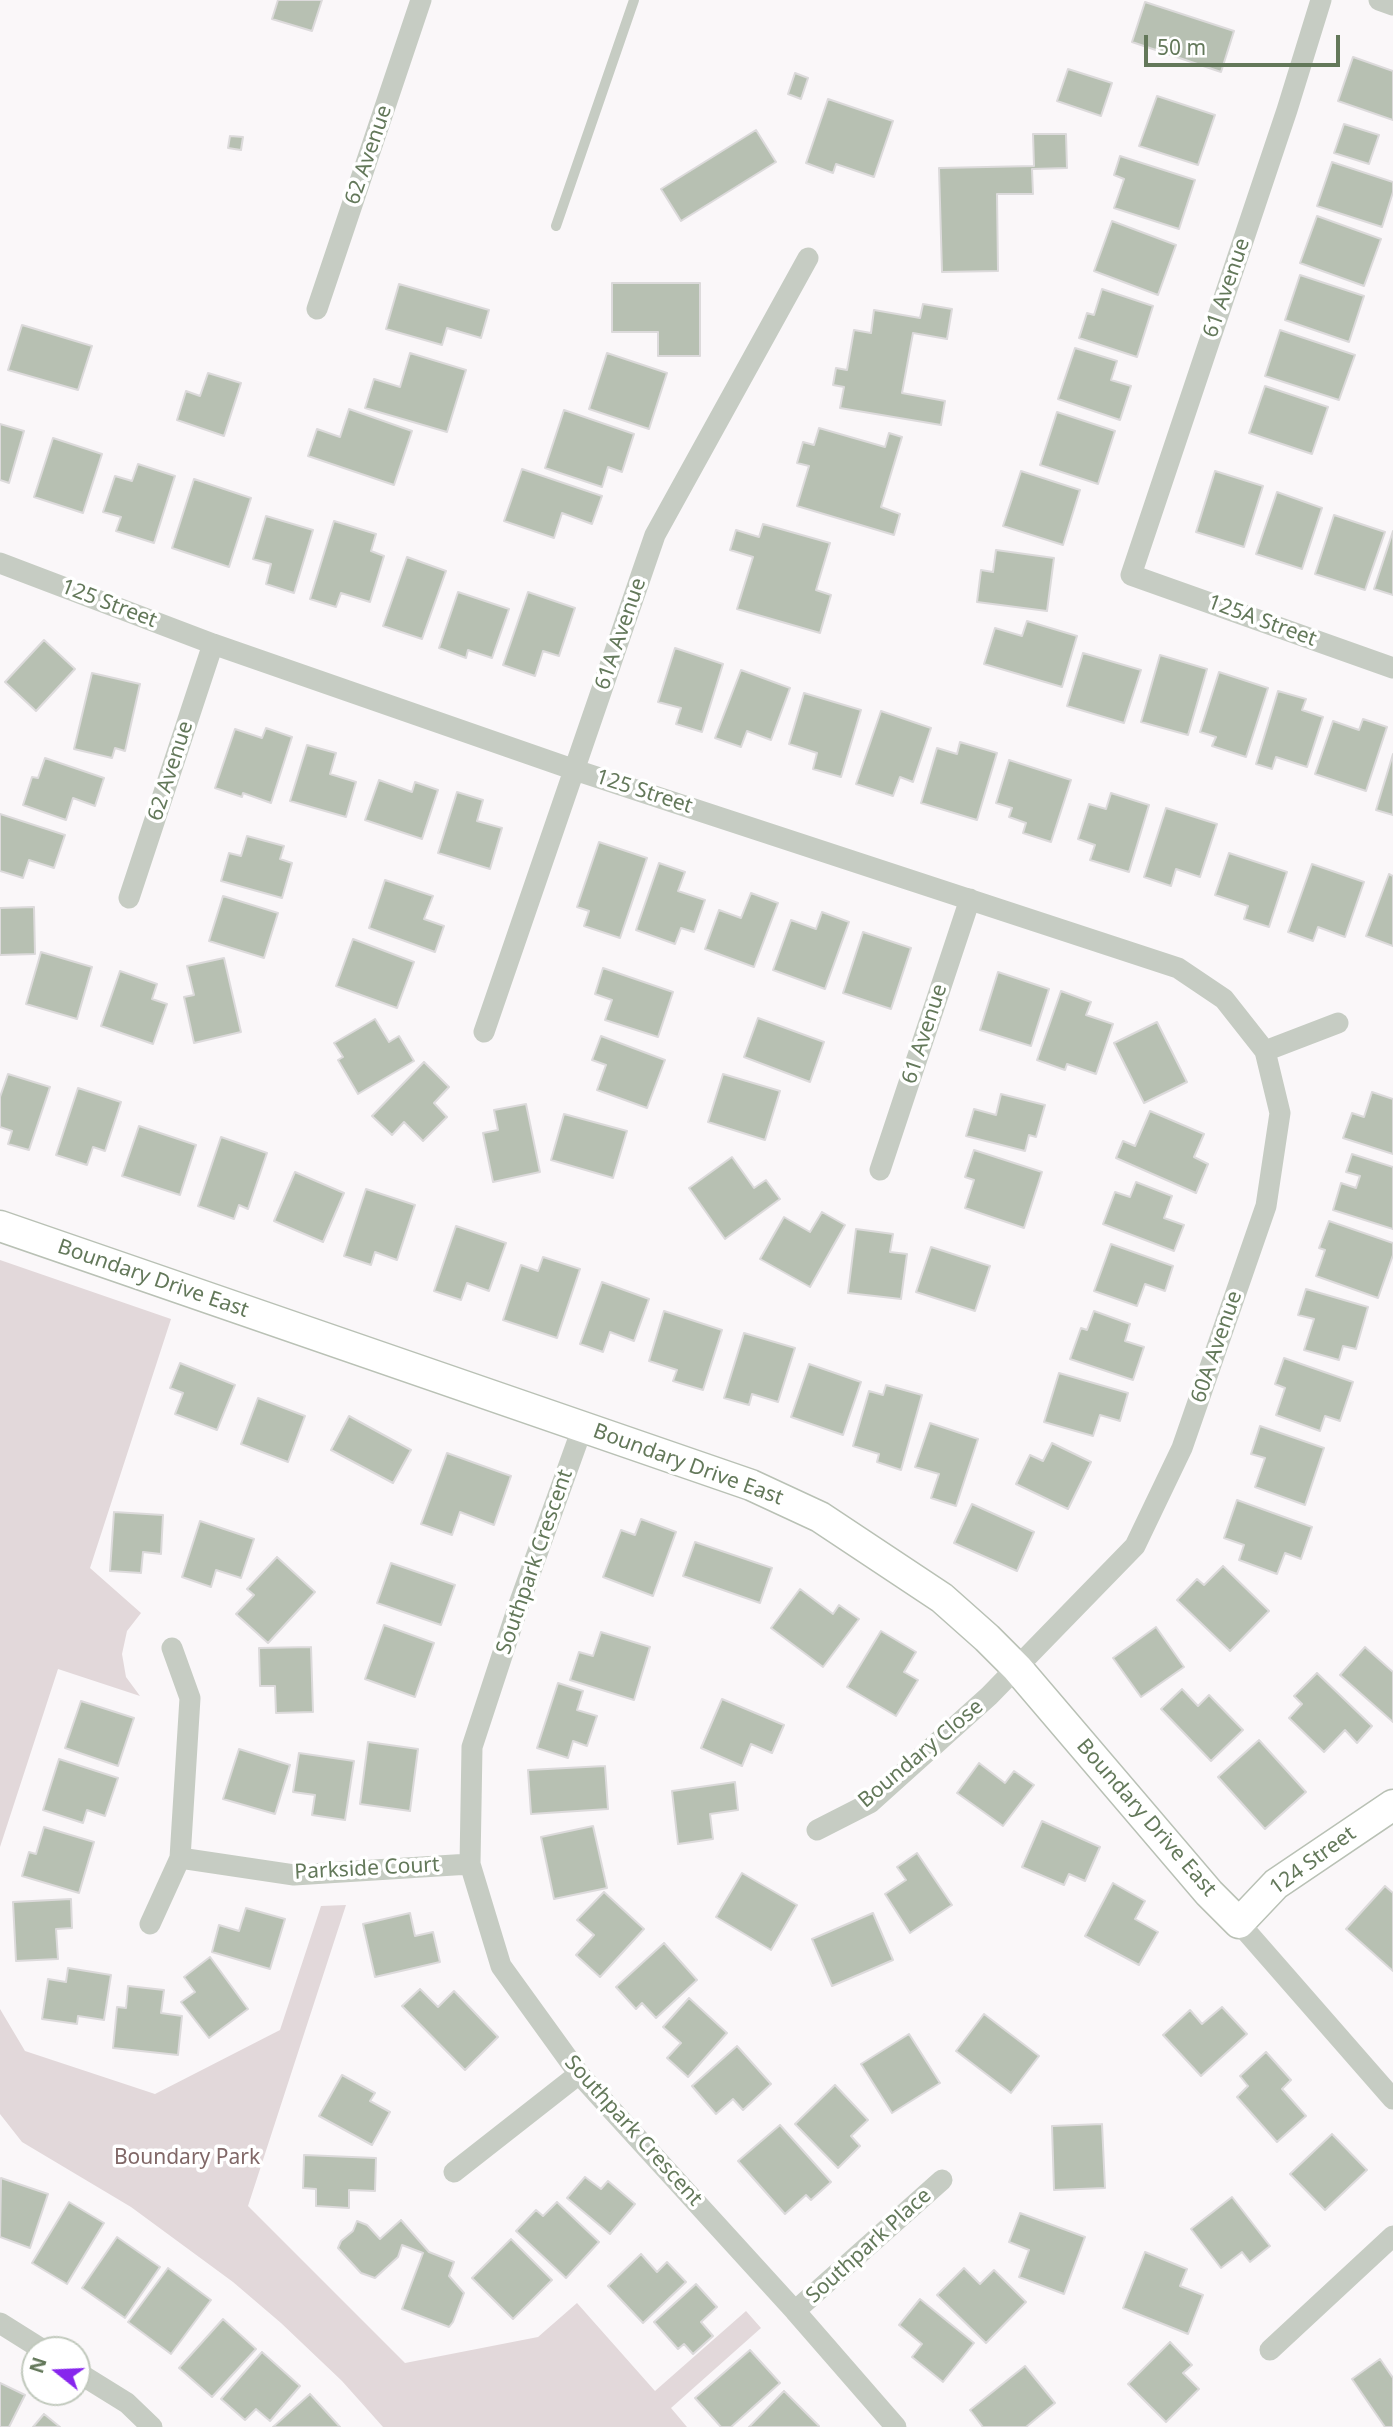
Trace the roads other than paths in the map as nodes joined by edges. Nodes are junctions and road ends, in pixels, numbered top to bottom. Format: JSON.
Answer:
{"nodes":[{"id":1,"x":421,"y":0,"type":"edge"},
{"id":2,"x":635,"y":0,"type":"edge"},
{"id":3,"x":1321,"y":0,"type":"edge"},
{"id":4,"x":1378,"y":0,"type":"edge"},
{"id":5,"x":1393,"y":5,"type":"edge"},
{"id":6,"x":556,"y":226,"type":"dead end"},
{"id":7,"x":808,"y":258,"type":"dead end"},
{"id":8,"x":317,"y":309,"type":"dead end"},
{"id":9,"x":0,"y":563,"type":"edge"},
{"id":10,"x":1131,"y":575,"type":"joint"},
{"id":11,"x":213,"y":644,"type":"junction"},
{"id":12,"x":1393,"y":668,"type":"edge"},
{"id":13,"x":575,"y":770,"type":"junction"},
{"id":14,"x":129,"y":898,"type":"dead end"},
{"id":15,"x":970,"y":899,"type":"junction"},
{"id":16,"x":1338,"y":1023,"type":"dead end"},
{"id":17,"x":484,"y":1032,"type":"dead end"},
{"id":18,"x":1265,"y":1051,"type":"junction"},
{"id":19,"x":880,"y":1170,"type":"dead end"},
{"id":20,"x":0,"y":1226,"type":"edge"},
{"id":21,"x":583,"y":1426,"type":"junction"},
{"id":22,"x":172,"y":1648,"type":"dead end"},
{"id":23,"x":1017,"y":1668,"type":"junction"},
{"id":24,"x":1393,"y":1805,"type":"edge"},
{"id":25,"x":817,"y":1830,"type":"dead end"},
{"id":26,"x":180,"y":1858,"type":"junction"},
{"id":27,"x":470,"y":1864,"type":"junction"},
{"id":28,"x":1239,"y":1923,"type":"junction"},
{"id":29,"x":150,"y":1924,"type":"dead end"},
{"id":30,"x":579,"y":2074,"type":"junction"},
{"id":31,"x":1393,"y":2099,"type":"edge"},
{"id":32,"x":454,"y":2172,"type":"dead end"},
{"id":33,"x":942,"y":2180,"type":"dead end"},
{"id":34,"x":1393,"y":2236,"type":"edge"},
{"id":35,"x":795,"y":2311,"type":"junction"},
{"id":36,"x":0,"y":2323,"type":"edge"},
{"id":37,"x":21,"y":2336,"type":"edge"},
{"id":38,"x":1270,"y":2350,"type":"dead end"},
{"id":39,"x":91,"y":2381,"type":"edge"},
{"id":40,"x":152,"y":2427,"type":"edge"},
{"id":41,"x":896,"y":2427,"type":"edge"}],
"edges":[{"from":1,"to":8,"type":"street","name":"62 Avenue"},
{"from":2,"to":6,"type":"lane"},
{"from":3,"to":10,"type":"street","name":"61 Avenue"},
{"from":4,"to":5,"type":"street"},
{"from":7,"to":13,"type":"street","name":"61A Avenue"},
{"from":9,"to":11,"type":"street","name":"125 Street"},
{"from":10,"to":12,"type":"street","name":"125A Street"},
{"from":11,"to":13,"type":"street","name":"125 Street"},
{"from":11,"to":14,"type":"street","name":"62 Avenue"},
{"from":13,"to":15,"type":"street","name":"125 Street"},
{"from":13,"to":17,"type":"street","name":"61A Avenue"},
{"from":15,"to":18,"type":"street","name":"125 Street"},
{"from":15,"to":19,"type":"street","name":"61 Avenue"},
{"from":16,"to":18,"type":"street"},
{"from":18,"to":23,"type":"street","name":"60A Avenue"},
{"from":20,"to":21,"type":"street","name":"Boundary Drive East"},
{"from":21,"to":23,"type":"street","name":"Boundary Drive East"},
{"from":21,"to":27,"type":"street","name":"Southpark Crescent"},
{"from":22,"to":26,"type":"street"},
{"from":23,"to":25,"type":"street","name":"Boundary Close"},
{"from":23,"to":28,"type":"street","name":"Boundary Drive East"},
{"from":24,"to":28,"type":"street","name":"124 Street"},
{"from":26,"to":27,"type":"street","name":"Parkside Court"},
{"from":26,"to":29,"type":"street"},
{"from":27,"to":30,"type":"street","name":"Southpark Crescent"},
{"from":28,"to":31,"type":"street"},
{"from":30,"to":32,"type":"street"},
{"from":30,"to":35,"type":"street","name":"Southpark Crescent"},
{"from":33,"to":35,"type":"street","name":"Southpark Place"},
{"from":34,"to":38,"type":"street"},
{"from":35,"to":41,"type":"street","name":"Southpark Crescent"},
{"from":36,"to":37,"type":"street"},
{"from":39,"to":40,"type":"street"}]}
